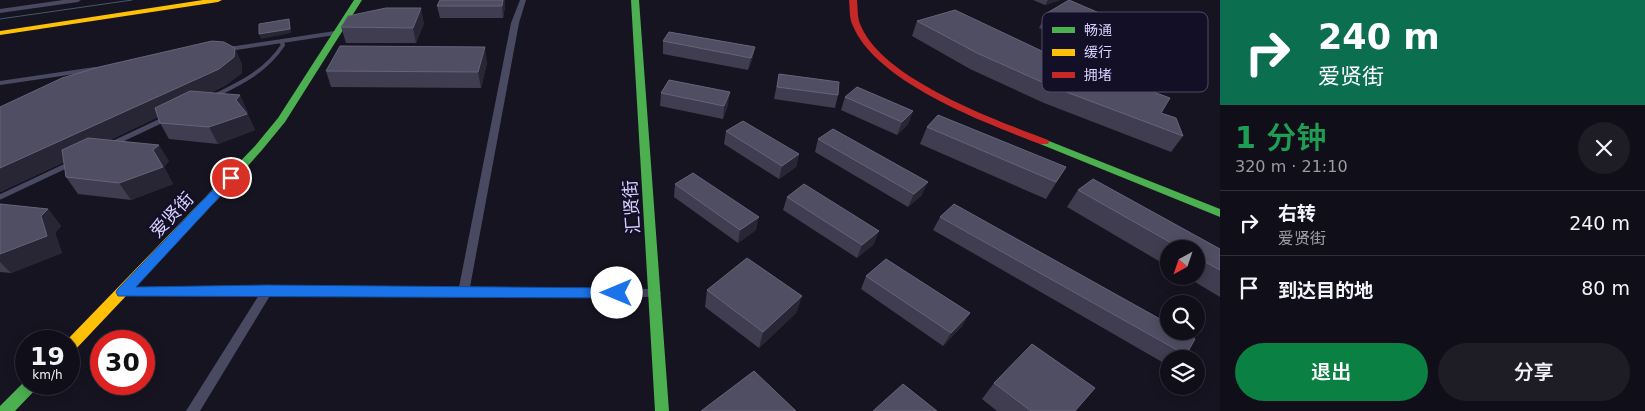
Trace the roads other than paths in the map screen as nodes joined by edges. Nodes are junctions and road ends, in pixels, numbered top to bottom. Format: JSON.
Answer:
{"nodes":[{"id":1,"x":78,"y":0,"type":"edge"},
{"id":2,"x":184,"y":0,"type":"edge"},
{"id":3,"x":218,"y":0,"type":"edge"},
{"id":4,"x":358,"y":0,"type":"edge"},
{"id":5,"x":523,"y":0,"type":"edge"},
{"id":6,"x":635,"y":0,"type":"edge"},
{"id":7,"x":853,"y":0,"type":"edge"},
{"id":8,"x":0,"y":11,"type":"edge"},
{"id":9,"x":0,"y":27,"type":"edge"},
{"id":10,"x":0,"y":33,"type":"edge"},
{"id":11,"x":335,"y":33,"type":"junction"},
{"id":12,"x":281,"y":41,"type":"junction"},
{"id":13,"x":223,"y":50,"type":"edge"},
{"id":14,"x":97,"y":69,"type":"edge"},
{"id":15,"x":0,"y":83,"type":"edge"},
{"id":16,"x":206,"y":100,"type":"edge"},
{"id":17,"x":170,"y":117,"type":"edge"},
{"id":18,"x":108,"y":146,"type":"edge"},
{"id":19,"x":72,"y":163,"type":"edge"},
{"id":20,"x":0,"y":197,"type":"edge"},
{"id":21,"x":1220,"y":213,"type":"edge"},
{"id":22,"x":268,"y":290,"type":"junction"},
{"id":23,"x":464,"y":291,"type":"junction"},
{"id":24,"x":123,"y":292,"type":"junction"},
{"id":25,"x":655,"y":294,"type":"junction"},
{"id":26,"x":80,"y":336,"type":"edge"},
{"id":27,"x":21,"y":395,"type":"edge"},
{"id":28,"x":6,"y":411,"type":"edge"},
{"id":29,"x":193,"y":411,"type":"edge"},
{"id":30,"x":662,"y":411,"type":"edge"}],
"edges":[{"from":1,"to":8,"type":"street"},
{"from":2,"to":9,"type":"main road"},
{"from":3,"to":10,"type":"main road"},
{"from":4,"to":11,"type":"main road","name":"爱贤街"},
{"from":5,"to":23,"type":"street"},
{"from":6,"to":25,"type":"main road","name":"汇贤街"},
{"from":7,"to":21,"type":"main road"},
{"from":11,"to":12,"type":"lane"},
{"from":11,"to":24,"type":"main road","name":"爱贤街"},
{"from":12,"to":13,"type":"lane"},
{"from":12,"to":16,"type":"lane"},
{"from":14,"to":15,"type":"lane"},
{"from":17,"to":18,"type":"lane"},
{"from":19,"to":20,"type":"lane"},
{"from":22,"to":23,"type":"street"},
{"from":22,"to":24,"type":"street"},
{"from":22,"to":29,"type":"street"},
{"from":23,"to":25,"type":"street"},
{"from":24,"to":26,"type":"main road","name":"爱贤街"},
{"from":25,"to":30,"type":"main road","name":"汇贤街"},
{"from":27,"to":28,"type":"main road"}]}
